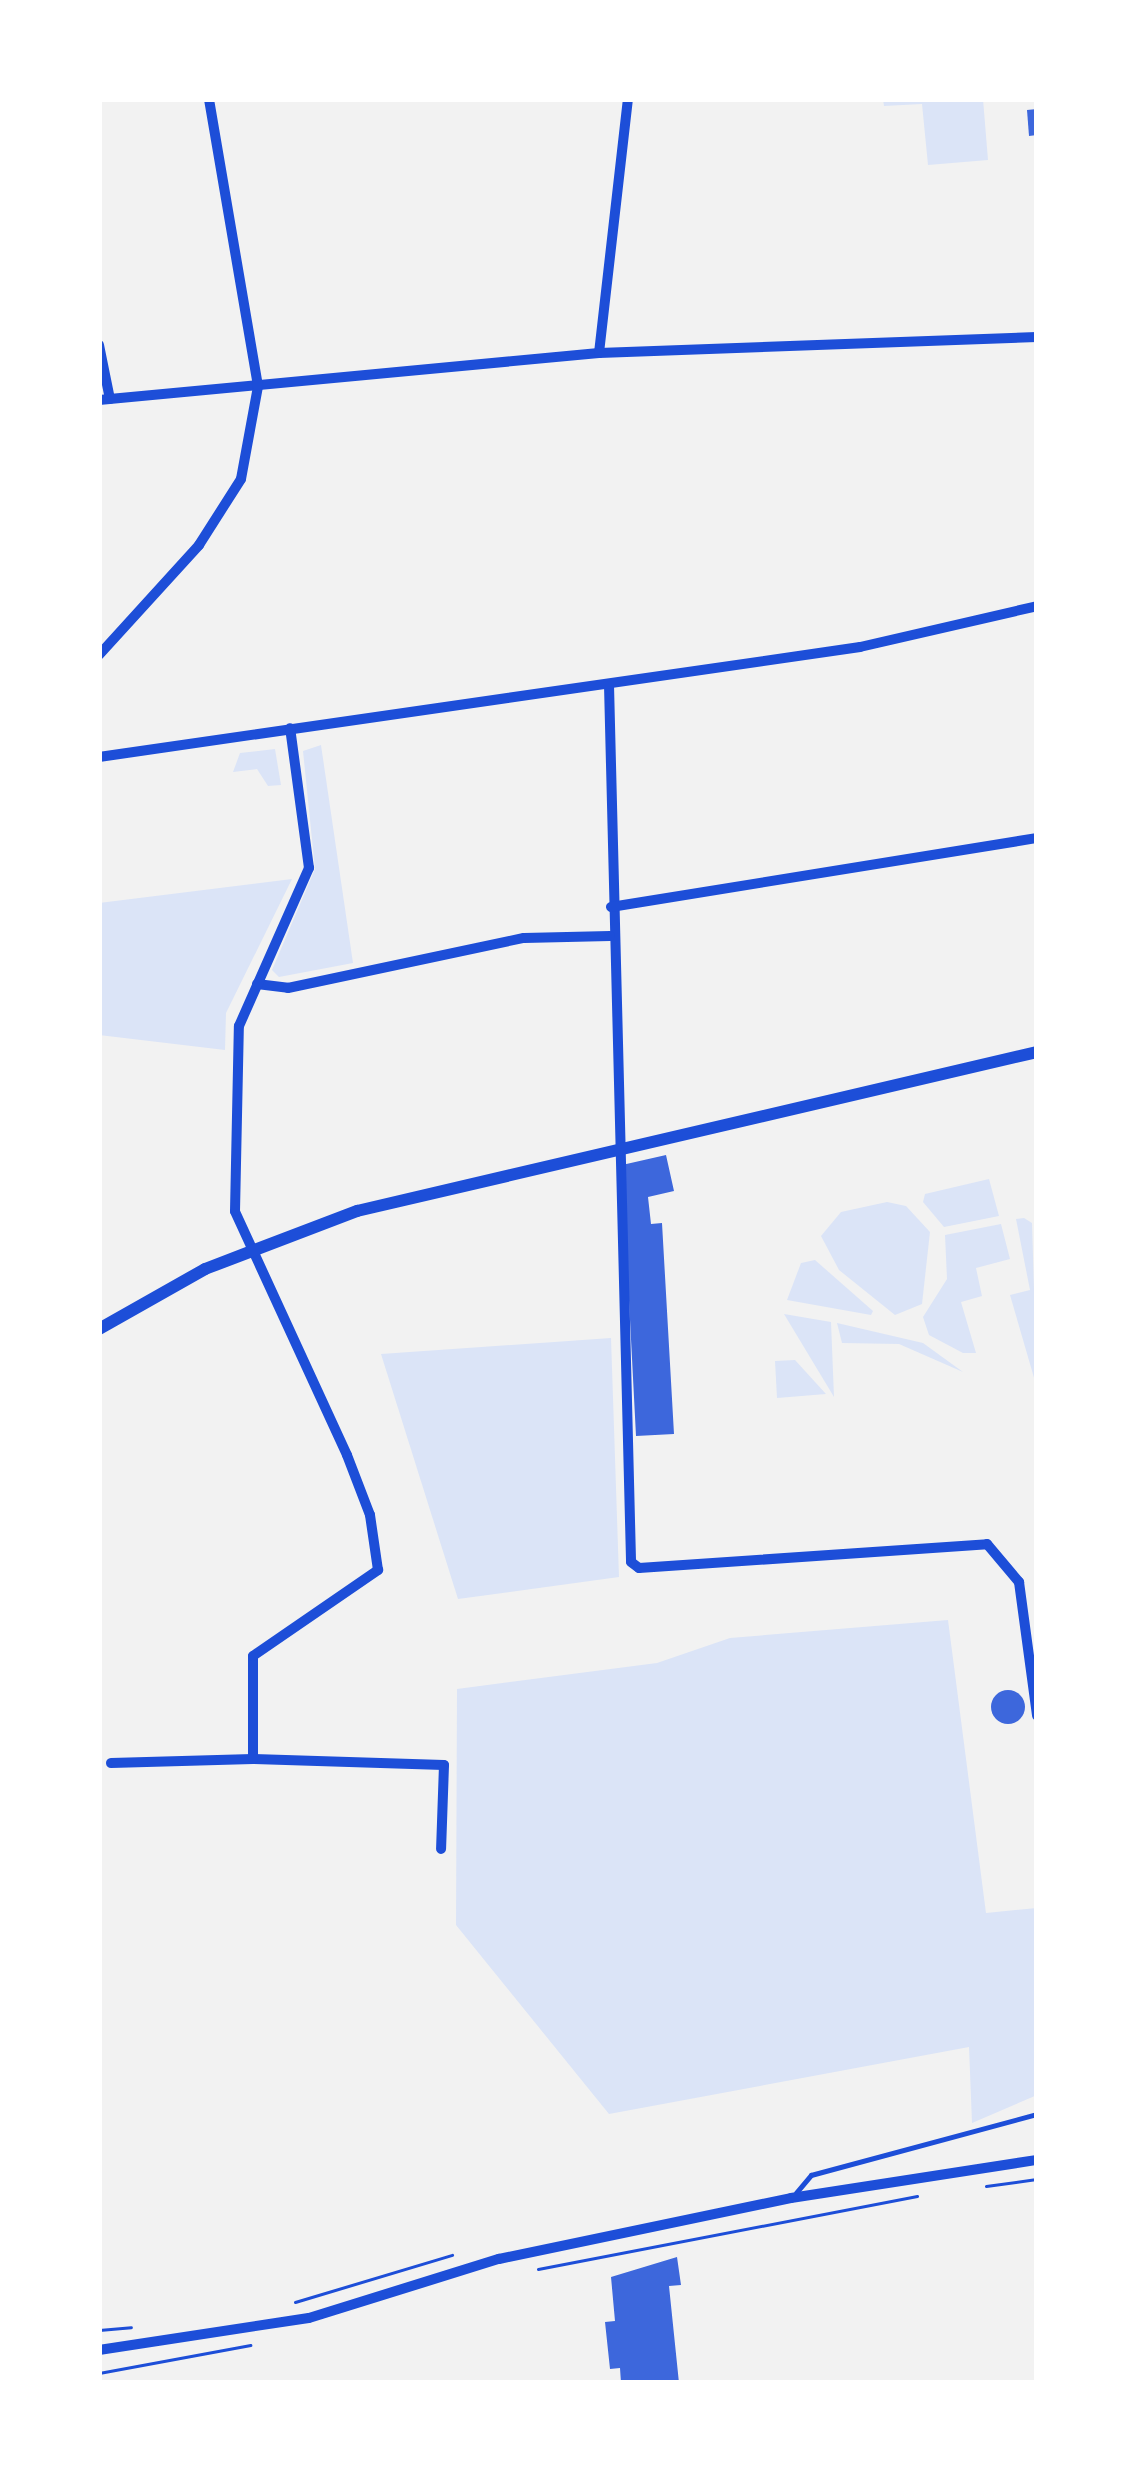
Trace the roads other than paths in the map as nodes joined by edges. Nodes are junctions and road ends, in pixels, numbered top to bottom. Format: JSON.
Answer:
{"nodes":[{"id":1,"x":208,"y":99,"type":"edge"},
{"id":2,"x":628,"y":99,"type":"edge"},
{"id":3,"x":1037,"y":337,"type":"edge"},
{"id":4,"x":99,"y":345,"type":"edge"},
{"id":5,"x":599,"y":353,"type":"junction"},
{"id":6,"x":258,"y":386,"type":"junction"},
{"id":7,"x":104,"y":399,"type":"edge"},
{"id":8,"x":1037,"y":606,"type":"edge"},
{"id":9,"x":99,"y":655,"type":"edge"},
{"id":10,"x":609,"y":686,"type":"junction"},
{"id":11,"x":290,"y":728,"type":"junction"},
{"id":12,"x":99,"y":757,"type":"edge"},
{"id":13,"x":1037,"y":838,"type":"edge"},
{"id":14,"x":611,"y":907,"type":"junction"},
{"id":15,"x":610,"y":936,"type":"junction"},
{"id":16,"x":257,"y":984,"type":"junction"},
{"id":17,"x":1037,"y":1052,"type":"edge"},
{"id":18,"x":615,"y":1144,"type":"junction"},
{"id":19,"x":250,"y":1250,"type":"junction"},
{"id":20,"x":99,"y":1329,"type":"edge"},
{"id":21,"x":1037,"y":1716,"type":"edge"},
{"id":22,"x":253,"y":1759,"type":"junction"},
{"id":23,"x":111,"y":1763,"type":"dead end"},
{"id":24,"x":442,"y":1849,"type":"dead end"},
{"id":25,"x":1037,"y":2114,"type":"edge"},
{"id":26,"x":1037,"y":2160,"type":"edge"},
{"id":27,"x":791,"y":2198,"type":"junction"},
{"id":28,"x":99,"y":2350,"type":"edge"}],
"edges":[{"from":1,"to":6,"type":"street"},
{"from":2,"to":5,"type":"street"},
{"from":3,"to":5,"type":"street"},
{"from":4,"to":7,"type":"street"},
{"from":5,"to":6,"type":"street"},
{"from":6,"to":7,"type":"street"},
{"from":6,"to":9,"type":"street"},
{"from":8,"to":10,"type":"street"},
{"from":10,"to":11,"type":"street"},
{"from":10,"to":14,"type":"street"},
{"from":11,"to":12,"type":"street"},
{"from":11,"to":16,"type":"street"},
{"from":13,"to":14,"type":"street"},
{"from":14,"to":15,"type":"street"},
{"from":15,"to":16,"type":"street"},
{"from":15,"to":18,"type":"street"},
{"from":16,"to":19,"type":"street"},
{"from":17,"to":18,"type":"street"},
{"from":18,"to":19,"type":"street"},
{"from":18,"to":21,"type":"street"},
{"from":19,"to":20,"type":"street"},
{"from":19,"to":22,"type":"street"},
{"from":22,"to":23,"type":"street"},
{"from":22,"to":24,"type":"street"},
{"from":25,"to":27,"type":"lane"},
{"from":26,"to":27,"type":"street"},
{"from":27,"to":28,"type":"street"}]}
